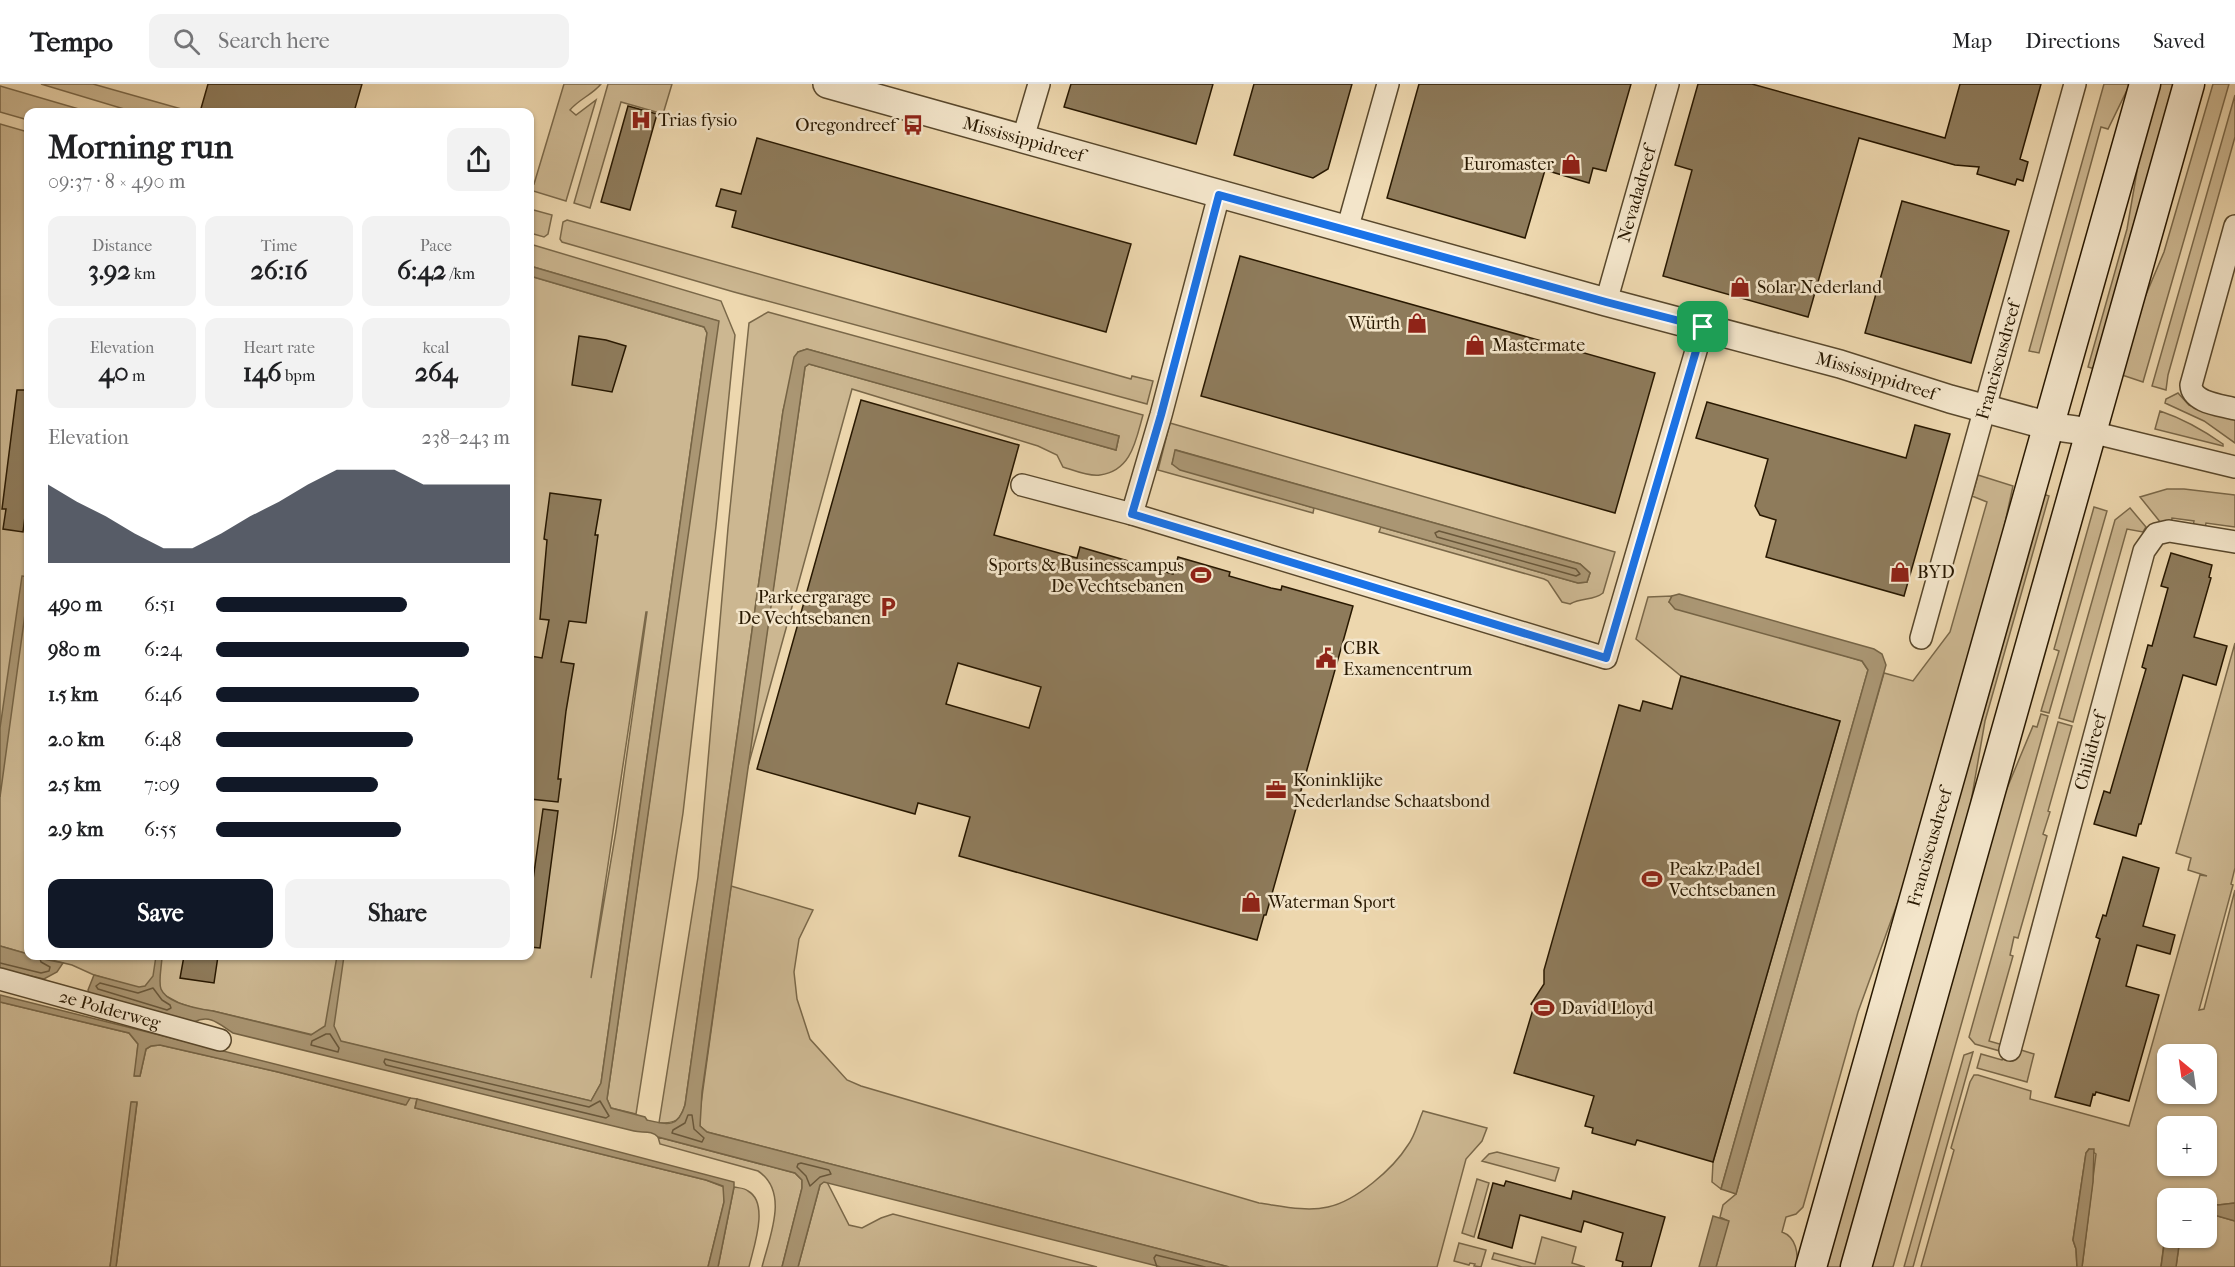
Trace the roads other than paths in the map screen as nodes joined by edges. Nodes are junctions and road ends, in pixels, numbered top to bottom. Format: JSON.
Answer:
{"nodes":[{"id":1,"x":828,"y":84,"type":"edge"},
{"id":2,"x":1039,"y":84,"type":"edge"},
{"id":3,"x":1388,"y":84,"type":"edge"},
{"id":4,"x":1668,"y":84,"type":"edge"},
{"id":5,"x":2075,"y":84,"type":"edge"},
{"id":6,"x":2145,"y":84,"type":"edge"},
{"id":7,"x":2189,"y":84,"type":"edge"},
{"id":8,"x":1023,"y":138,"type":"junction"},
{"id":9,"x":1219,"y":195,"type":"junction"},
{"id":10,"x":2235,"y":226,"type":"edge"},
{"id":11,"x":1347,"y":230,"type":"junction"},
{"id":12,"x":1606,"y":302,"type":"junction"},
{"id":13,"x":1703,"y":327,"type":"junction"},
{"id":14,"x":1985,"y":408,"type":"junction"},
{"id":15,"x":2235,"y":409,"type":"edge"},
{"id":16,"x":2049,"y":426,"type":"junction"},
{"id":17,"x":2091,"y":432,"type":"junction"},
{"id":18,"x":2235,"y":467,"type":"edge"},
{"id":19,"x":1022,"y":485,"type":"dead end"},
{"id":20,"x":1132,"y":514,"type":"junction"},
{"id":21,"x":2235,"y":542,"type":"edge"},
{"id":22,"x":1921,"y":638,"type":"dead end"},
{"id":23,"x":0,"y":979,"type":"edge"},
{"id":24,"x":220,"y":1040,"type":"dead end"},
{"id":25,"x":2010,"y":1050,"type":"dead end"},
{"id":26,"x":1810,"y":1267,"type":"edge"},
{"id":27,"x":1856,"y":1267,"type":"edge"}],
"edges":[{"from":1,"to":8,"type":"street","name":"Mississippidreef"},
{"from":2,"to":8,"type":"street"},
{"from":3,"to":11,"type":"street"},
{"from":4,"to":12,"type":"street","name":"Nevadadreef"},
{"from":5,"to":14,"type":"street","name":"Franciscusdreef"},
{"from":6,"to":16,"type":"main road","name":"Franciscusdreef"},
{"from":7,"to":17,"type":"main road"},
{"from":8,"to":9,"type":"street","name":"Mississippidreef"},
{"from":9,"to":11,"type":"street","name":"Mississippidreef"},
{"from":9,"to":20,"type":"street"},
{"from":10,"to":15,"type":"street"},
{"from":11,"to":12,"type":"street","name":"Mississippidreef"},
{"from":12,"to":13,"type":"street","name":"Mississippidreef"},
{"from":13,"to":14,"type":"street","name":"Mississippidreef"},
{"from":13,"to":20,"type":"street"},
{"from":14,"to":16,"type":"street","name":"Mississippidreef"},
{"from":14,"to":22,"type":"street","name":"Franciscusdreef"},
{"from":16,"to":17,"type":"street"},
{"from":16,"to":26,"type":"main road","name":"Franciscusdreef"},
{"from":17,"to":18,"type":"street"},
{"from":17,"to":27,"type":"main road"},
{"from":19,"to":20,"type":"street"},
{"from":21,"to":25,"type":"street","name":"Chilidreef"},
{"from":23,"to":24,"type":"street","name":"2e Polderweg"}]}
